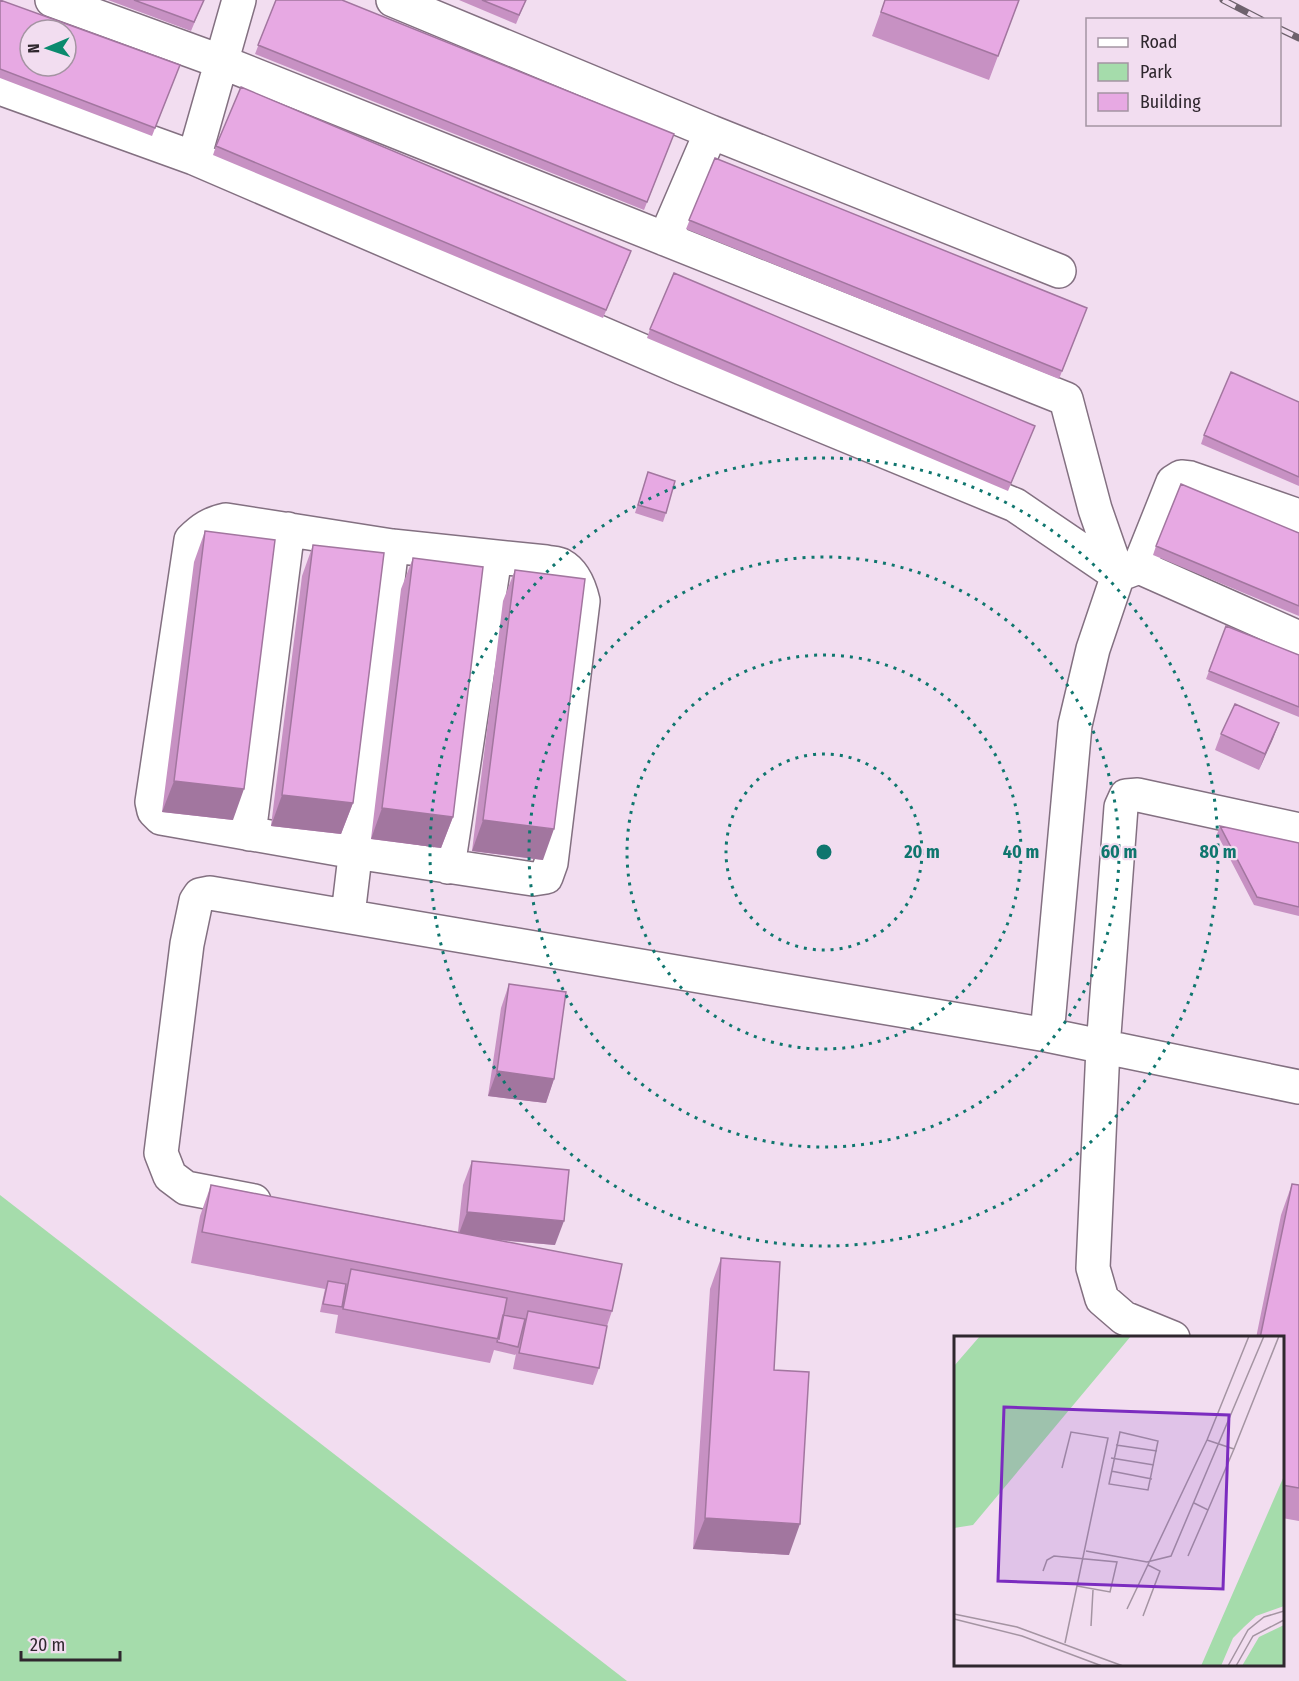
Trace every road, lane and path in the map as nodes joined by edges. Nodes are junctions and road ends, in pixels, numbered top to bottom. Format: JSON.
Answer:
{"nodes":[{"id":1,"x":52,"y":0,"type":"edge"},
{"id":2,"x":239,"y":0,"type":"edge"},
{"id":3,"x":393,"y":0,"type":"edge"},
{"id":4,"x":222,"y":62,"type":"junction"},
{"id":5,"x":0,"y":88,"type":"edge"},
{"id":6,"x":711,"y":132,"type":"junction"},
{"id":7,"x":194,"y":158,"type":"junction"},
{"id":8,"x":665,"y":239,"type":"junction"},
{"id":9,"x":1059,"y":271,"type":"dead end"},
{"id":10,"x":1299,"y":516,"type":"edge"},
{"id":11,"x":288,"y":529,"type":"junction"},
{"id":12,"x":392,"y":546,"type":"junction"},
{"id":13,"x":495,"y":557,"type":"junction"},
{"id":14,"x":1128,"y":571,"type":"junction"},
{"id":15,"x":1299,"y":638,"type":"edge"},
{"id":16,"x":1299,"y":830,"type":"edge"},
{"id":17,"x":249,"y":834,"type":"junction"},
{"id":18,"x":355,"y":852,"type":"junction"},
{"id":19,"x":448,"y":867,"type":"junction"},
{"id":20,"x":348,"y":915,"type":"junction"},
{"id":21,"x":1047,"y":1035,"type":"junction"},
{"id":22,"x":1103,"y":1048,"type":"junction"},
{"id":23,"x":1299,"y":1087,"type":"edge"},
{"id":24,"x":288,"y":1207,"type":"edge"},
{"id":25,"x":1168,"y":1336,"type":"edge"}],
"edges":[{"from":1,"to":4,"type":"lane"},
{"from":2,"to":4,"type":"lane"},
{"from":3,"to":6,"type":"lane"},
{"from":4,"to":7,"type":"lane"},
{"from":4,"to":8,"type":"lane"},
{"from":5,"to":7,"type":"lane"},
{"from":6,"to":8,"type":"lane"},
{"from":6,"to":9,"type":"lane"},
{"from":7,"to":14,"type":"lane"},
{"from":8,"to":14,"type":"lane"},
{"from":10,"to":14,"type":"lane"},
{"from":11,"to":12,"type":"lane"},
{"from":11,"to":17,"type":"lane"},
{"from":11,"to":17,"type":"lane"},
{"from":12,"to":13,"type":"lane"},
{"from":12,"to":18,"type":"lane"},
{"from":13,"to":19,"type":"lane"},
{"from":13,"to":19,"type":"lane"},
{"from":14,"to":15,"type":"lane"},
{"from":14,"to":21,"type":"lane"},
{"from":16,"to":22,"type":"lane"},
{"from":17,"to":18,"type":"lane"},
{"from":18,"to":19,"type":"lane"},
{"from":18,"to":20,"type":"lane"},
{"from":20,"to":21,"type":"lane"},
{"from":20,"to":24,"type":"lane"},
{"from":21,"to":22,"type":"lane"},
{"from":22,"to":23,"type":"lane"},
{"from":22,"to":25,"type":"lane"}]}
